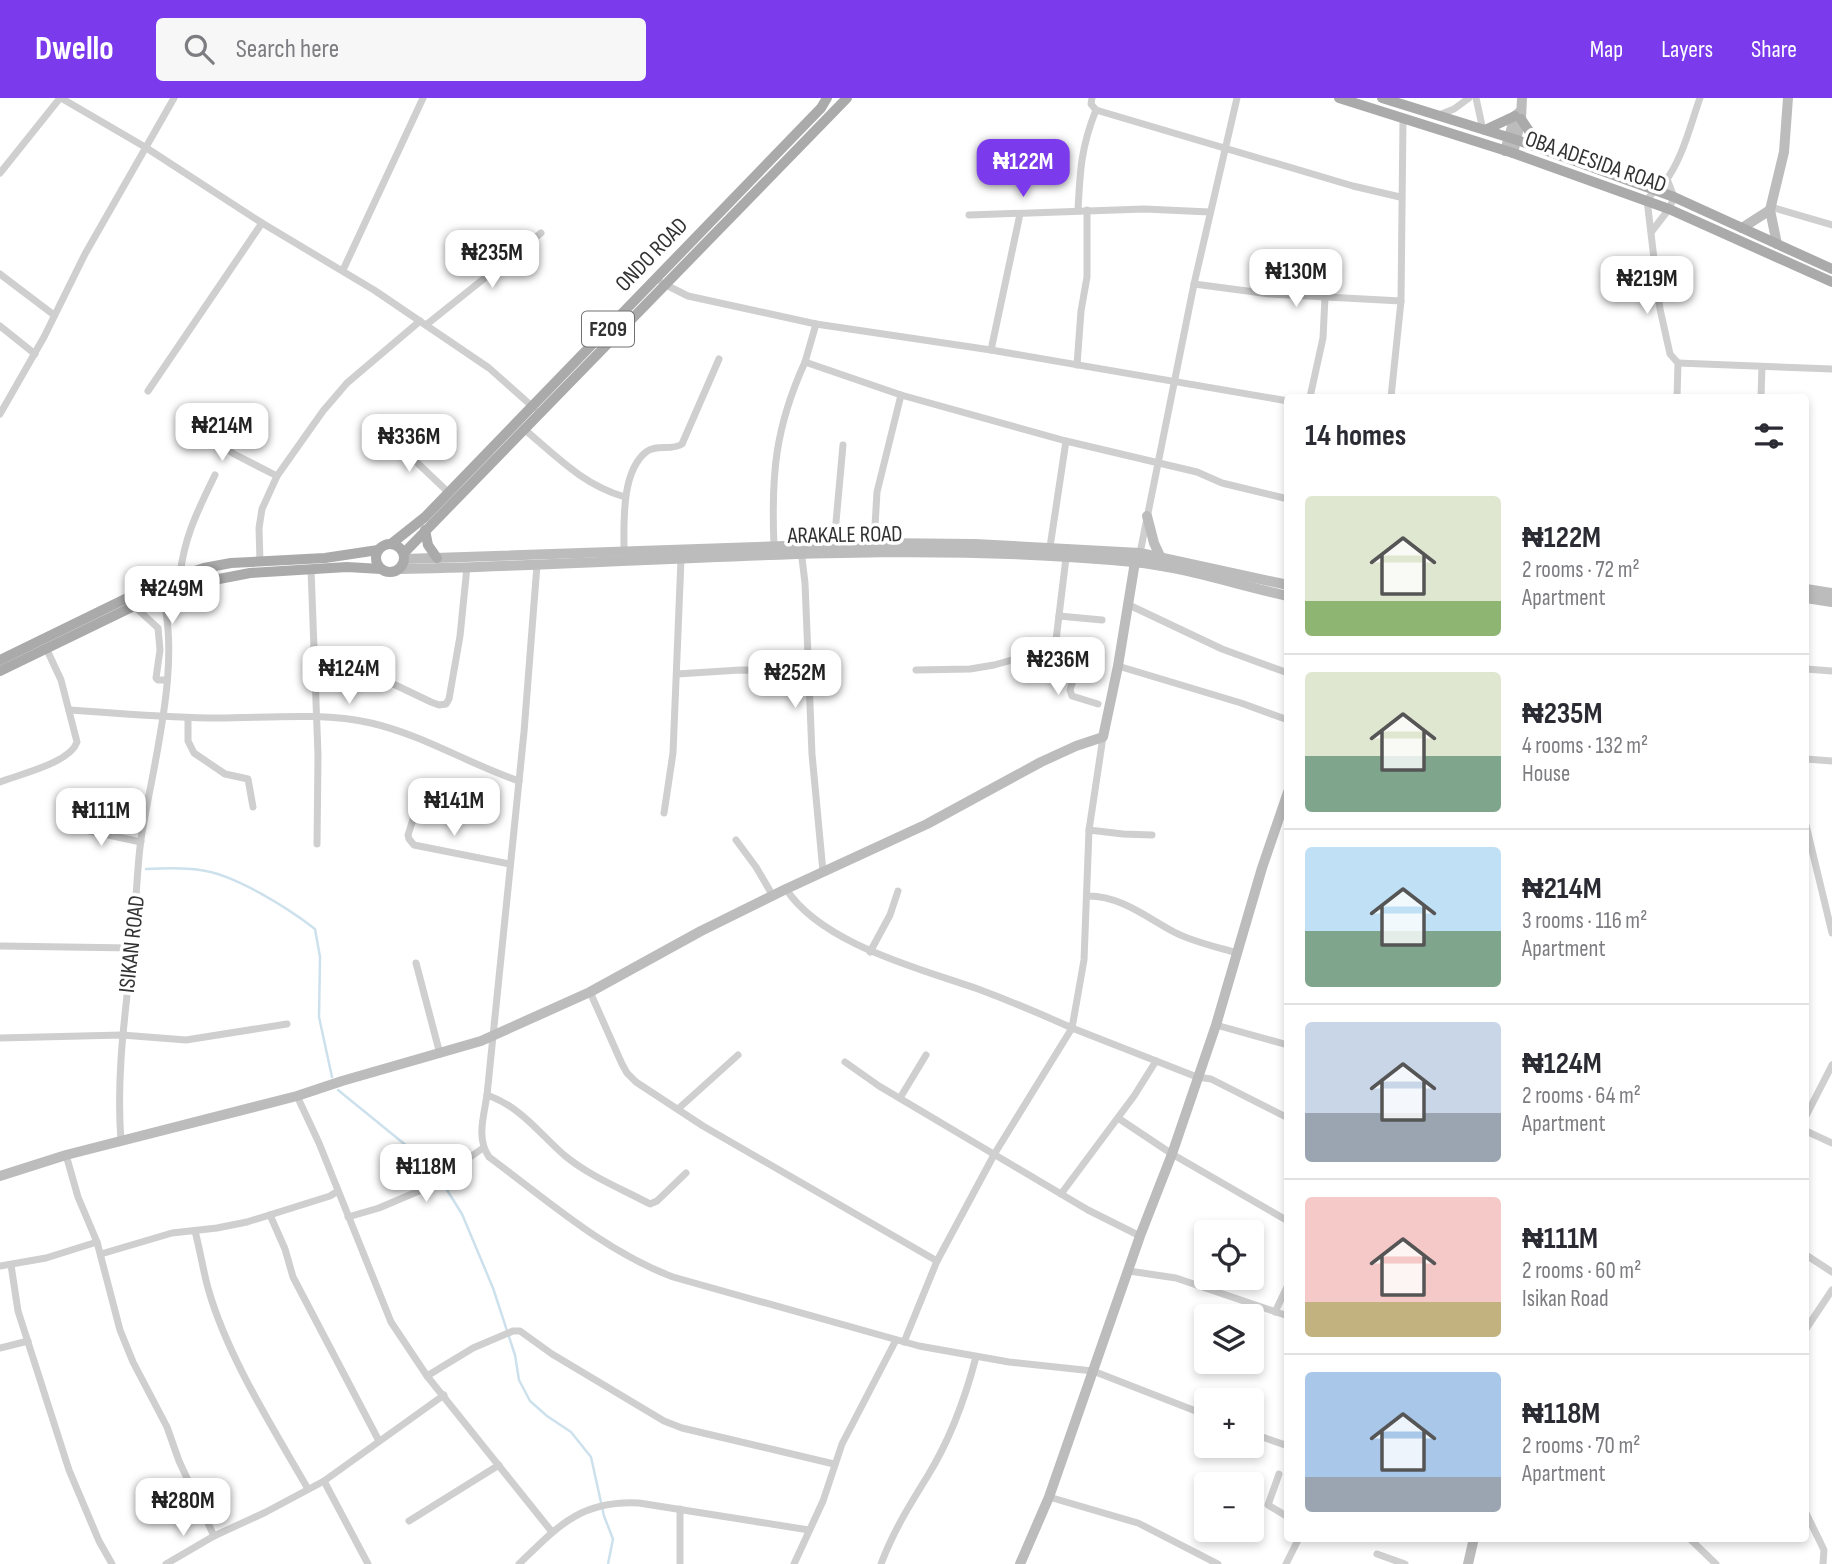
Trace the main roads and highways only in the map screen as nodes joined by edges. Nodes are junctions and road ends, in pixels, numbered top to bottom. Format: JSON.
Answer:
{"nodes":[{"id":1,"x":827,"y":98,"type":"edge"},
{"id":2,"x":847,"y":98,"type":"edge"},
{"id":3,"x":1339,"y":98,"type":"edge"},
{"id":4,"x":1382,"y":98,"type":"edge"},
{"id":5,"x":1522,"y":98,"type":"edge"},
{"id":6,"x":1788,"y":98,"type":"edge"},
{"id":7,"x":822,"y":103,"type":"edge"},
{"id":8,"x":1519,"y":116,"type":"junction"},
{"id":9,"x":1484,"y":130,"type":"junction"},
{"id":10,"x":1513,"y":139,"type":"junction"},
{"id":11,"x":1540,"y":148,"type":"junction"},
{"id":12,"x":1509,"y":152,"type":"junction"},
{"id":13,"x":1771,"y":209,"type":"junction"},
{"id":14,"x":1742,"y":228,"type":"junction"},
{"id":15,"x":1777,"y":244,"type":"junction"},
{"id":16,"x":1832,"y":269,"type":"edge"},
{"id":17,"x":660,"y":282,"type":"junction"},
{"id":18,"x":1832,"y":282,"type":"edge"},
{"id":19,"x":536,"y":409,"type":"junction"},
{"id":20,"x":1147,"y":516,"type":"road end"},
{"id":21,"x":425,"y":530,"type":"junction"},
{"id":22,"x":391,"y":544,"type":"junction"},
{"id":23,"x":945,"y":548,"type":"junction"},
{"id":24,"x":378,"y":550,"type":"junction"},
{"id":25,"x":801,"y":550,"type":"junction"},
{"id":26,"x":1160,"y":556,"type":"junction"},
{"id":27,"x":1137,"y":557,"type":"junction"},
{"id":28,"x":437,"y":558,"type":"junction"},
{"id":29,"x":402,"y":560,"type":"junction"},
{"id":30,"x":381,"y":569,"type":"junction"},
{"id":31,"x":1244,"y":581,"type":"junction"},
{"id":32,"x":1284,"y":585,"type":"edge"},
{"id":33,"x":160,"y":588,"type":"junction"},
{"id":34,"x":1809,"y":589,"type":"edge"},
{"id":35,"x":1832,"y":593,"type":"edge"},
{"id":36,"x":1284,"y":595,"type":"edge"},
{"id":37,"x":1809,"y":598,"type":"edge"},
{"id":38,"x":1832,"y":602,"type":"edge"},
{"id":39,"x":0,"y":660,"type":"edge"},
{"id":40,"x":0,"y":671,"type":"edge"},
{"id":41,"x":1284,"y":804,"type":"edge"},
{"id":42,"x":0,"y":1176,"type":"edge"},
{"id":43,"x":1473,"y":1542,"type":"edge"},
{"id":44,"x":1020,"y":1564,"type":"edge"},
{"id":45,"x":1468,"y":1564,"type":"edge"}],
"edges":[{"from":1,"to":7,"type":"main road","number":"F209"},
{"from":2,"to":17,"type":"main road","name":"ONDO ROAD","number":"F209"},
{"from":3,"to":12,"type":"main road","name":"OBA ADESIDA ROAD"},
{"from":4,"to":9,"type":"main road"},
{"from":5,"to":8,"type":"main road"},
{"from":6,"to":13,"type":"main road"},
{"from":7,"to":17,"type":"main road","name":"ONDO ROAD","number":"F209"},
{"from":8,"to":9,"type":"main road"},
{"from":8,"to":10,"type":"main road"},
{"from":8,"to":11,"type":"main road"},
{"from":9,"to":10,"type":"main road"},
{"from":10,"to":11,"type":"main road"},
{"from":10,"to":12,"type":"main road"},
{"from":11,"to":14,"type":"main road"},
{"from":12,"to":18,"type":"main road","name":"OBA ADESIDA ROAD"},
{"from":13,"to":14,"type":"main road"},
{"from":13,"to":15,"type":"main road"},
{"from":14,"to":15,"type":"main road"},
{"from":15,"to":16,"type":"main road"},
{"from":17,"to":19,"type":"main road","name":"ONDO ROAD","number":"F209"},
{"from":19,"to":21,"type":"main road","name":"ONDO ROAD","number":"F209"},
{"from":19,"to":22,"type":"main road","name":"ONDO ROAD","number":"F209"},
{"from":20,"to":26,"type":"main road"},
{"from":21,"to":28,"type":"main road"},
{"from":21,"to":29,"type":"main road","name":"ONDO ROAD","number":"F209"},
{"from":22,"to":24,"type":"main road","number":"F209"},
{"from":22,"to":29,"type":"main road"},
{"from":23,"to":25,"type":"main road","name":"ARAKALE ROAD"},
{"from":23,"to":25,"type":"main road","name":"ARAKALE ROAD"},
{"from":23,"to":27,"type":"main road","name":"ARAKALE ROAD"},
{"from":23,"to":27,"type":"main road","name":"ARAKALE ROAD"},
{"from":24,"to":30,"type":"main road"},
{"from":24,"to":33,"type":"main road","number":"F209"},
{"from":25,"to":28,"type":"main road","name":"ARAKALE ROAD"},
{"from":25,"to":29,"type":"main road","name":"ARAKALE ROAD"},
{"from":26,"to":27,"type":"main road","name":"ARAKALE ROAD"},
{"from":26,"to":31,"type":"main road","name":"ARAKALE ROAD"},
{"from":27,"to":31,"type":"main road","name":"ARAKALE ROAD"},
{"from":27,"to":42,"type":"main road"},
{"from":28,"to":29,"type":"main road","name":"ARAKALE ROAD"},
{"from":29,"to":30,"type":"main road","number":"F209"},
{"from":30,"to":33,"type":"main road","number":"F209"},
{"from":31,"to":32,"type":"main road","name":"ARAKALE ROAD"},
{"from":31,"to":36,"type":"main road","name":"ARAKALE ROAD"},
{"from":33,"to":39,"type":"main road","number":"F209"},
{"from":33,"to":40,"type":"main road","number":"F209"},
{"from":34,"to":35,"type":"main road"},
{"from":37,"to":38,"type":"main road"},
{"from":41,"to":44,"type":"main road"},
{"from":43,"to":45,"type":"main road"}]}
